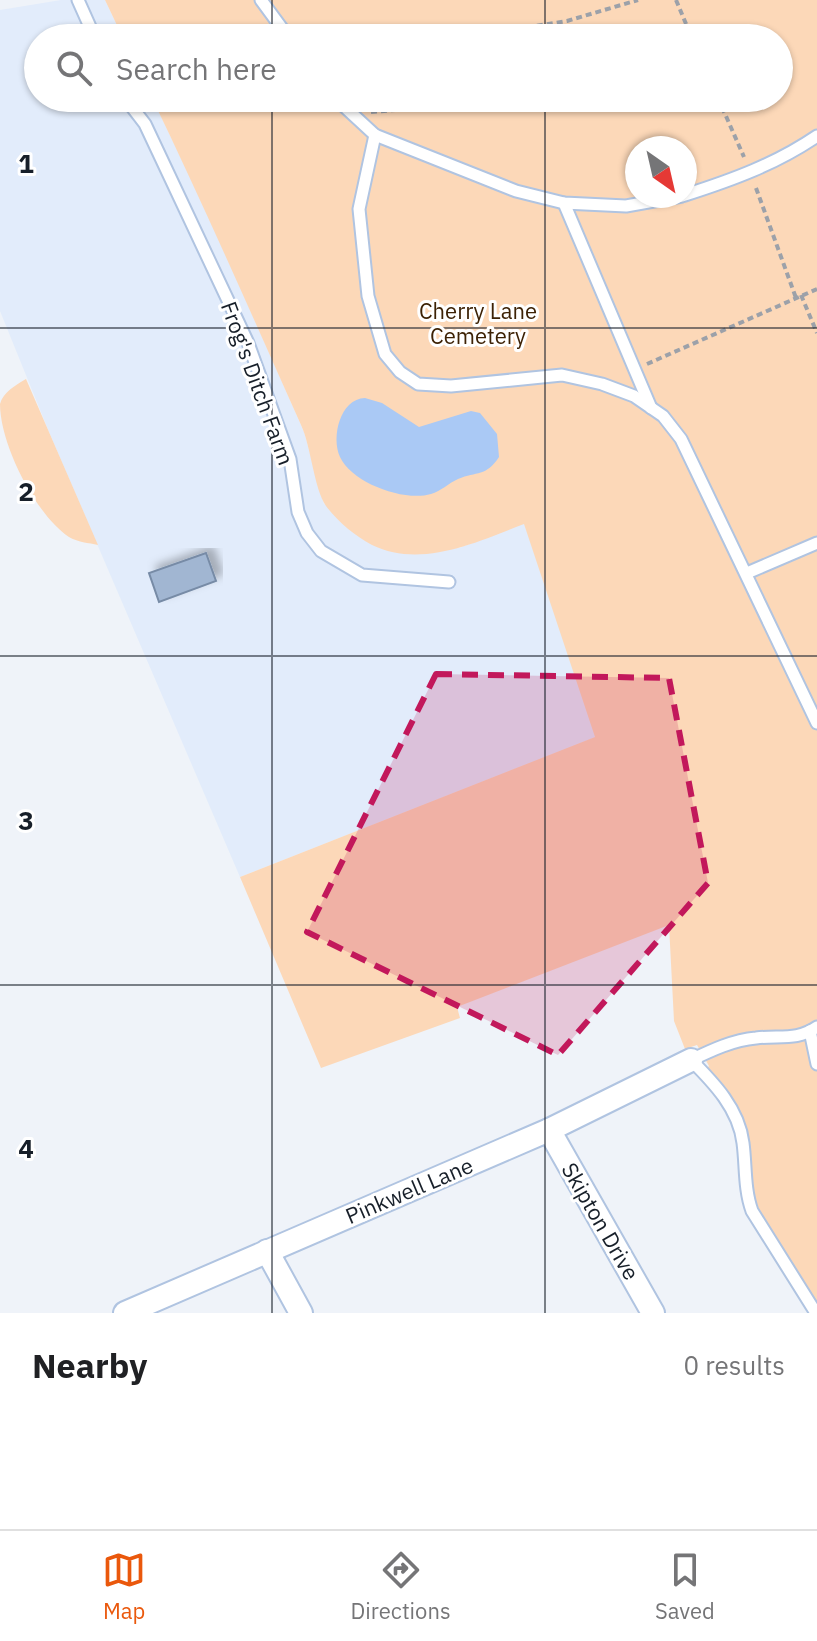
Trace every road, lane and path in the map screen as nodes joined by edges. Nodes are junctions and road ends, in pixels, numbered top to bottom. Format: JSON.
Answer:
{"nodes":[{"id":1,"x":78,"y":0,"type":"edge"},
{"id":2,"x":261,"y":0,"type":"edge"},
{"id":3,"x":638,"y":0,"type":"edge"},
{"id":4,"x":676,"y":0,"type":"edge"},
{"id":5,"x":89,"y":24,"type":"edge"},
{"id":6,"x":279,"y":24,"type":"edge"},
{"id":7,"x":548,"y":24,"type":"edge"},
{"id":8,"x":686,"y":24,"type":"edge"},
{"id":9,"x":133,"y":112,"type":"edge"},
{"id":10,"x":348,"y":112,"type":"edge"},
{"id":11,"x":383,"y":112,"type":"edge"},
{"id":12,"x":724,"y":112,"type":"edge"},
{"id":13,"x":353,"y":117,"type":"junction"},
{"id":14,"x":375,"y":135,"type":"junction"},
{"id":15,"x":817,"y":136,"type":"edge"},
{"id":16,"x":751,"y":173,"type":"junction"},
{"id":17,"x":697,"y":192,"type":"edge"},
{"id":18,"x":564,"y":203,"type":"junction"},
{"id":19,"x":625,"y":206,"type":"edge"},
{"id":20,"x":817,"y":289,"type":"edge"},
{"id":21,"x":799,"y":297,"type":"junction"},
{"id":22,"x":817,"y":333,"type":"edge"},
{"id":23,"x":635,"y":369,"type":"junction"},
{"id":24,"x":651,"y":408,"type":"junction"},
{"id":25,"x":817,"y":543,"type":"edge"},
{"id":26,"x":747,"y":573,"type":"junction"},
{"id":27,"x":449,"y":582,"type":"dead end"},
{"id":28,"x":817,"y":723,"type":"edge"},
{"id":29,"x":814,"y":1029,"type":"edge"},
{"id":30,"x":691,"y":1060,"type":"junction"},
{"id":31,"x":817,"y":1064,"type":"edge"},
{"id":32,"x":549,"y":1130,"type":"junction"},
{"id":33,"x":267,"y":1251,"type":"junction"},
{"id":34,"x":125,"y":1313,"type":"edge"},
{"id":35,"x":301,"y":1313,"type":"edge"},
{"id":36,"x":653,"y":1313,"type":"edge"},
{"id":37,"x":816,"y":1313,"type":"edge"}],
"edges":[{"from":1,"to":5,"type":"lane"},
{"from":2,"to":6,"type":"lane"},
{"from":3,"to":7,"type":"path"},
{"from":4,"to":8,"type":"path"},
{"from":9,"to":27,"type":"lane","name":"Frog's Ditch Farm"},
{"from":10,"to":13,"type":"lane"},
{"from":11,"to":13,"type":"path"},
{"from":12,"to":16,"type":"path"},
{"from":13,"to":14,"type":"lane"},
{"from":14,"to":18,"type":"lane"},
{"from":14,"to":24,"type":"lane"},
{"from":15,"to":16,"type":"lane"},
{"from":16,"to":17,"type":"lane"},
{"from":16,"to":21,"type":"path"},
{"from":18,"to":19,"type":"lane"},
{"from":18,"to":23,"type":"lane"},
{"from":20,"to":21,"type":"path"},
{"from":21,"to":22,"type":"path"},
{"from":21,"to":23,"type":"path"},
{"from":23,"to":24,"type":"lane"},
{"from":24,"to":26,"type":"lane"},
{"from":25,"to":26,"type":"lane"},
{"from":26,"to":28,"type":"lane"},
{"from":29,"to":30,"type":"lane"},
{"from":29,"to":31,"type":"lane"},
{"from":30,"to":32,"type":"street","name":"Pinkwell Lane"},
{"from":30,"to":37,"type":"lane"},
{"from":32,"to":33,"type":"street","name":"Pinkwell Lane"},
{"from":32,"to":36,"type":"street","name":"Skipton Drive"},
{"from":33,"to":34,"type":"street","name":"Pinkwell Lane"},
{"from":33,"to":35,"type":"street"}]}
